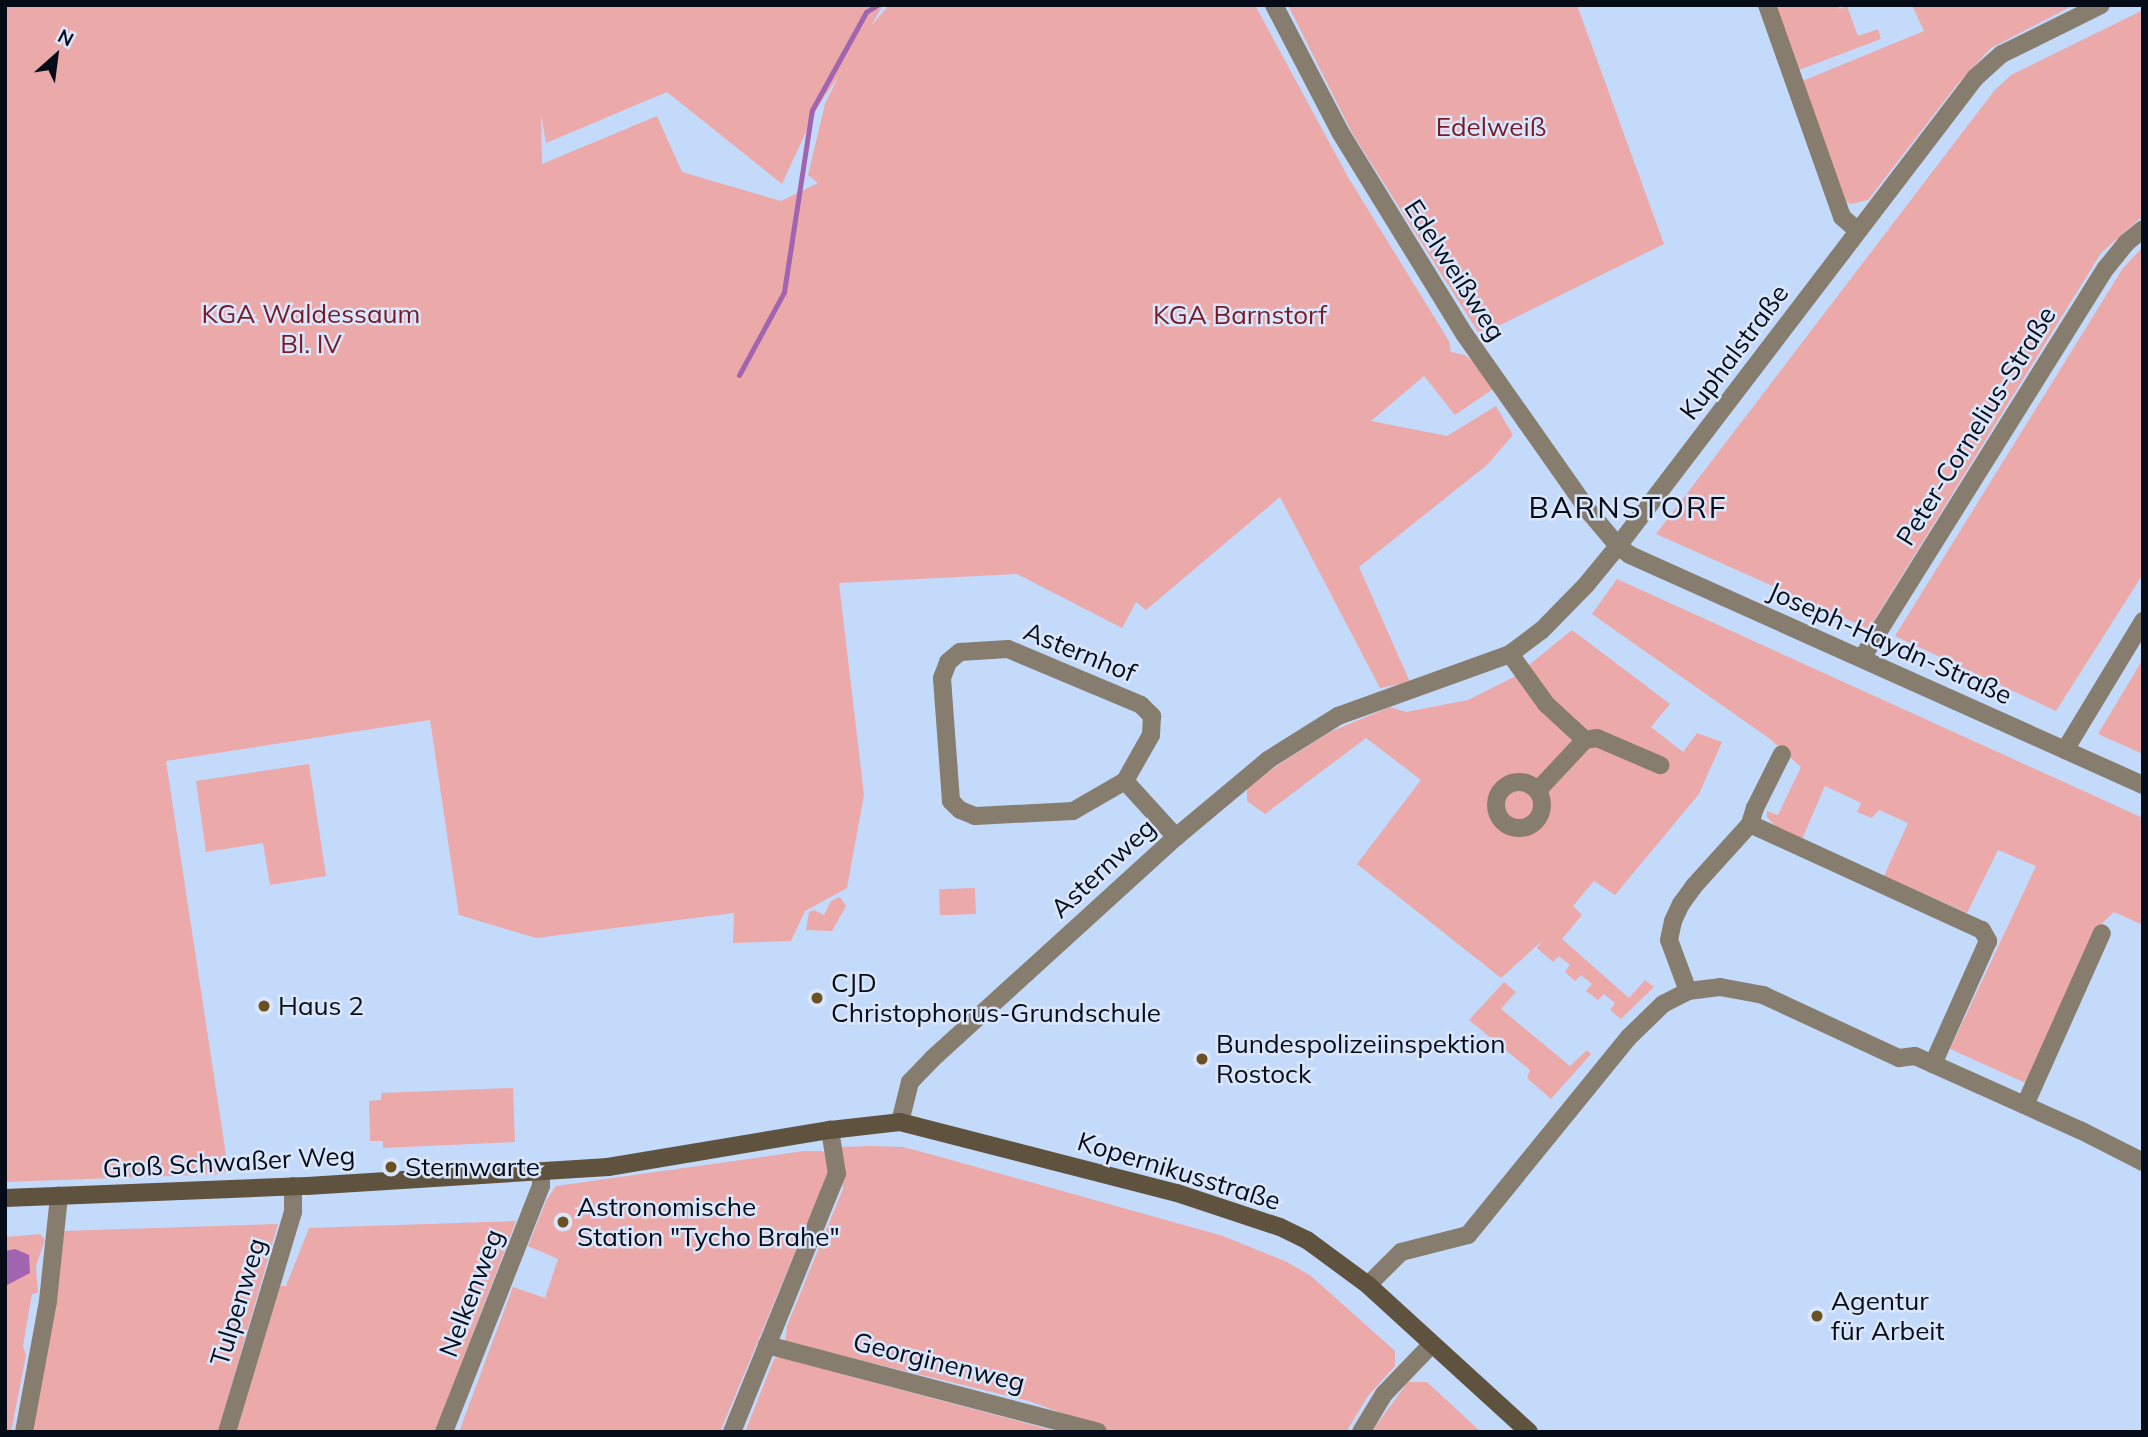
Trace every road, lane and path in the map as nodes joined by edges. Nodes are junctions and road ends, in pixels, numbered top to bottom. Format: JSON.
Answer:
{"nodes":[{"id":1,"x":1275,"y":5,"type":"edge"},
{"id":2,"x":1766,"y":5,"type":"edge"},
{"id":3,"x":2101,"y":5,"type":"edge"},
{"id":4,"x":2143,"y":229,"type":"edge"},
{"id":5,"x":1858,"y":231,"type":"junction"},
{"id":6,"x":1618,"y":546,"type":"junction"},
{"id":7,"x":2143,"y":621,"type":"edge"},
{"id":8,"x":1510,"y":654,"type":"junction"},
{"id":9,"x":1862,"y":658,"type":"junction"},
{"id":10,"x":1386,"y":698,"type":"joint"},
{"id":11,"x":1585,"y":740,"type":"junction"},
{"id":12,"x":2065,"y":750,"type":"junction"},
{"id":13,"x":1782,"y":754,"type":"dead end"},
{"id":14,"x":1660,"y":765,"type":"dead end"},
{"id":15,"x":1125,"y":781,"type":"junction"},
{"id":16,"x":2143,"y":785,"type":"edge"},
{"id":17,"x":1538,"y":790,"type":"dead end"},
{"id":18,"x":1750,"y":824,"type":"junction"},
{"id":19,"x":1176,"y":837,"type":"junction"},
{"id":20,"x":2102,"y":933,"type":"dead end"},
{"id":21,"x":1688,"y":990,"type":"junction"},
{"id":22,"x":1933,"y":1064,"type":"junction"},
{"id":23,"x":2025,"y":1105,"type":"junction"},
{"id":24,"x":900,"y":1122,"type":"junction"},
{"id":25,"x":830,"y":1130,"type":"junction"},
{"id":26,"x":2143,"y":1162,"type":"edge"},
{"id":27,"x":541,"y":1172,"type":"junction"},
{"id":28,"x":293,"y":1186,"type":"junction"},
{"id":29,"x":59,"y":1196,"type":"junction"},
{"id":30,"x":5,"y":1198,"type":"edge"},
{"id":31,"x":1368,"y":1285,"type":"junction"},
{"id":32,"x":1432,"y":1344,"type":"junction"},
{"id":33,"x":766,"y":1345,"type":"junction"},
{"id":34,"x":24,"y":1432,"type":"edge"},
{"id":35,"x":227,"y":1432,"type":"edge"},
{"id":36,"x":444,"y":1432,"type":"edge"},
{"id":37,"x":732,"y":1432,"type":"edge"},
{"id":38,"x":1098,"y":1432,"type":"edge"},
{"id":39,"x":1361,"y":1432,"type":"edge"},
{"id":40,"x":1529,"y":1432,"type":"edge"}],
"edges":[{"from":1,"to":6,"type":"street","name":"Edelweißweg"},
{"from":2,"to":5,"type":"street"},
{"from":3,"to":5,"type":"street","name":"Kuphalstraße"},
{"from":4,"to":9,"type":"street","name":"Peter-Cornelius-Straße"},
{"from":5,"to":6,"type":"street","name":"Kuphalstraße"},
{"from":6,"to":8,"type":"street","name":"Kuphalstraße"},
{"from":6,"to":9,"type":"street","name":"Joseph-Haydn-Straße"},
{"from":7,"to":12,"type":"street"},
{"from":8,"to":10,"type":"street","name":"Kuphalstraße"},
{"from":8,"to":11,"type":"street"},
{"from":9,"to":12,"type":"street","name":"Joseph-Haydn-Straße"},
{"from":10,"to":19,"type":"street","name":"Asternweg"},
{"from":11,"to":14,"type":"street"},
{"from":11,"to":17,"type":"street"},
{"from":12,"to":16,"type":"street","name":"Joseph-Haydn-Straße"},
{"from":13,"to":18,"type":"street"},
{"from":15,"to":15,"type":"street","name":"Asternhof"},
{"from":15,"to":19,"type":"street"},
{"from":18,"to":21,"type":"street"},
{"from":18,"to":22,"type":"street"},
{"from":19,"to":24,"type":"street","name":"Asternweg"},
{"from":20,"to":23,"type":"street"},
{"from":21,"to":22,"type":"street"},
{"from":21,"to":31,"type":"street"},
{"from":22,"to":23,"type":"street"},
{"from":23,"to":26,"type":"street"},
{"from":24,"to":25,"type":"street","name":"Kopernikusstraße"},
{"from":24,"to":31,"type":"street","name":"Kopernikusstraße"},
{"from":25,"to":27,"type":"street","name":"Groß Schwaßer Weg"},
{"from":25,"to":33,"type":"street"},
{"from":27,"to":28,"type":"street","name":"Groß Schwaßer Weg"},
{"from":27,"to":36,"type":"street","name":"Nelkenweg"},
{"from":28,"to":29,"type":"street","name":"Groß Schwaßer Weg"},
{"from":28,"to":35,"type":"street","name":"Tulpenweg"},
{"from":29,"to":30,"type":"street","name":"Groß Schwaßer Weg"},
{"from":29,"to":34,"type":"street"},
{"from":31,"to":32,"type":"street","name":"Kopernikusstraße"},
{"from":32,"to":39,"type":"street"},
{"from":32,"to":40,"type":"street","name":"Kopernikusstraße"},
{"from":33,"to":37,"type":"street"},
{"from":33,"to":38,"type":"street","name":"Georginenweg"}]}
